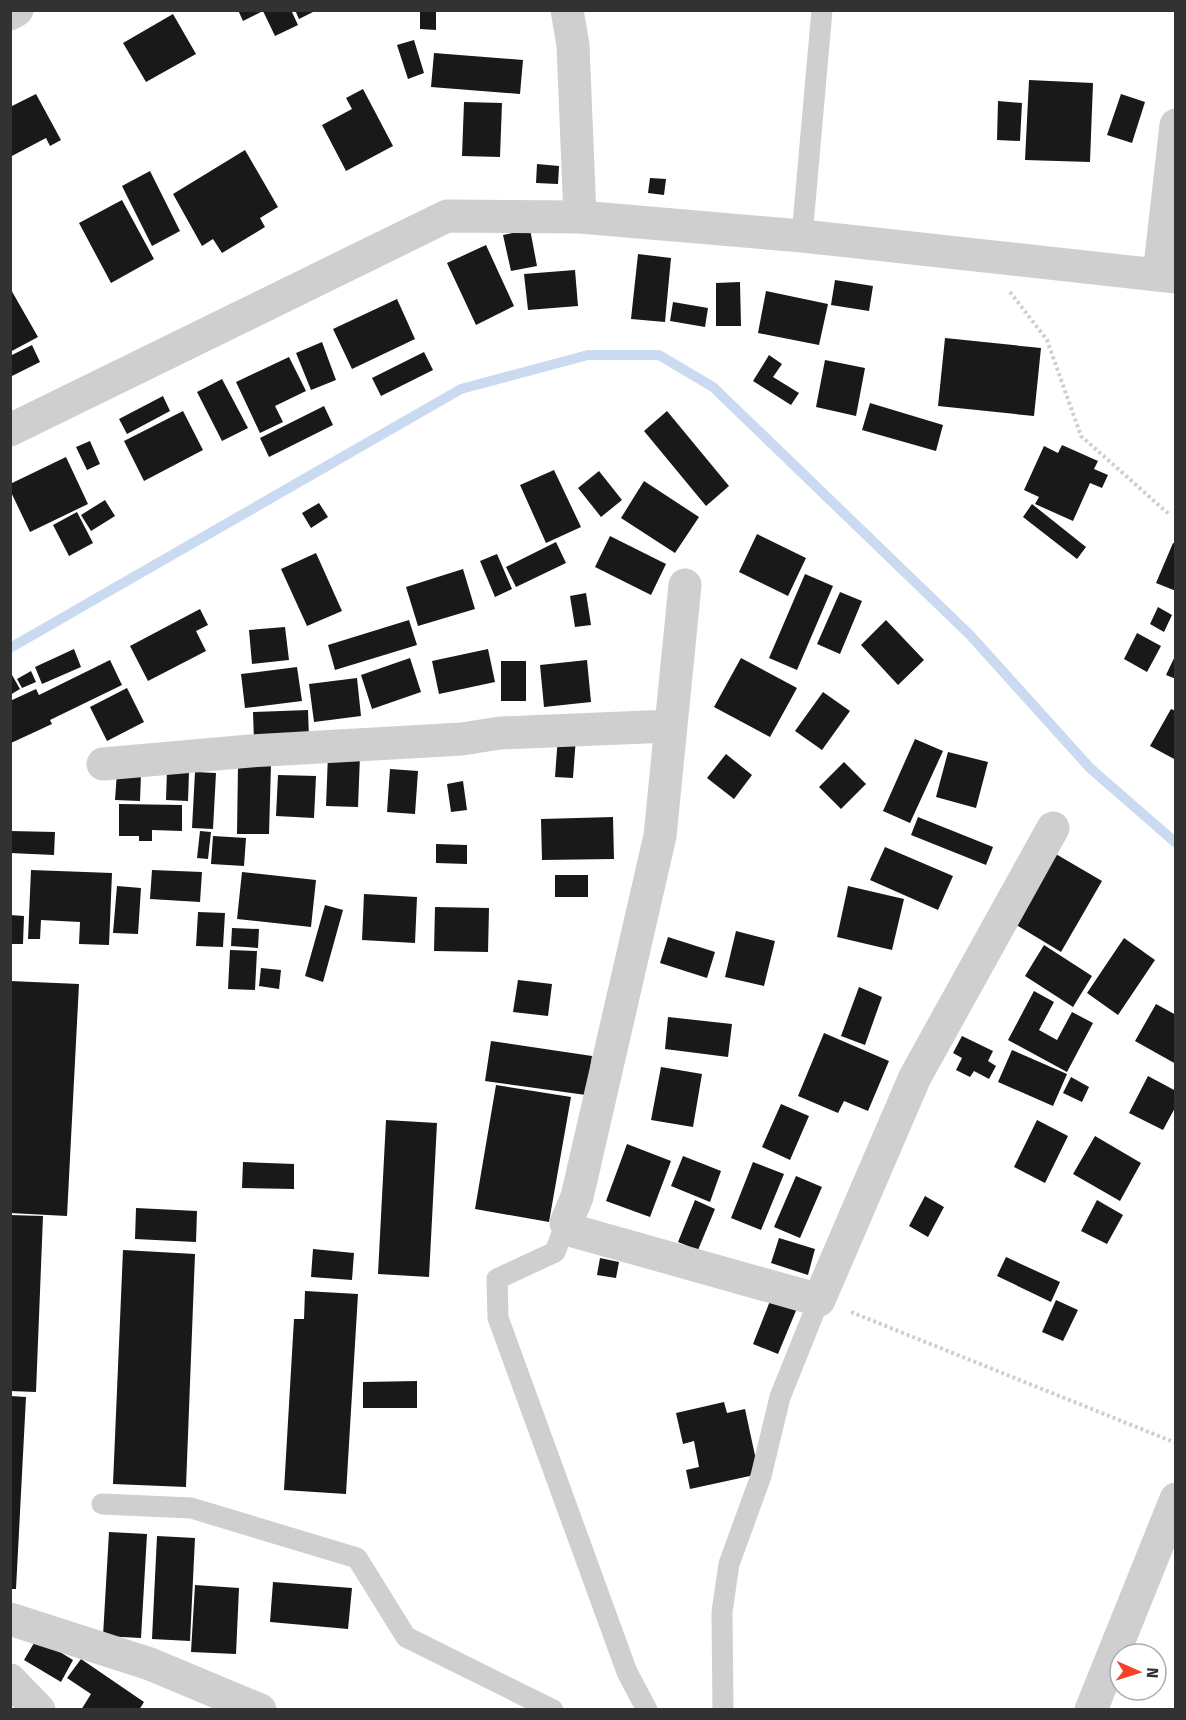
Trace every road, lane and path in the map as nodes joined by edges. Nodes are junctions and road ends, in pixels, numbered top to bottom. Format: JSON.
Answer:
{"nodes":[{"id":1,"x":17,"y":10,"type":"edge"},
{"id":2,"x":567,"y":10,"type":"edge"},
{"id":3,"x":822,"y":10,"type":"edge"},
{"id":4,"x":10,"y":14,"type":"edge"},
{"id":5,"x":1176,"y":125,"type":"edge"},
{"id":6,"x":580,"y":217,"type":"junction"},
{"id":7,"x":802,"y":236,"type":"junction"},
{"id":8,"x":981,"y":256,"type":"junction"},
{"id":9,"x":1167,"y":276,"type":"edge"},
{"id":10,"x":10,"y":430,"type":"edge"},
{"id":11,"x":1170,"y":515,"type":"dead end"},
{"id":12,"x":686,"y":585,"type":"dead end"},
{"id":13,"x":670,"y":726,"type":"junction"},
{"id":14,"x":103,"y":764,"type":"dead end"},
{"id":15,"x":1053,"y":828,"type":"dead end"},
{"id":16,"x":566,"y":1223,"type":"junction"},
{"id":17,"x":819,"y":1300,"type":"junction"},
{"id":18,"x":1176,"y":1443,"type":"edge"},
{"id":19,"x":1176,"y":1499,"type":"edge"},
{"id":20,"x":102,"y":1504,"type":"dead end"},
{"id":21,"x":10,"y":1619,"type":"edge"},
{"id":22,"x":10,"y":1680,"type":"edge"},
{"id":23,"x":39,"y":1710,"type":"edge"},
{"id":24,"x":260,"y":1710,"type":"edge"},
{"id":25,"x":553,"y":1710,"type":"edge"},
{"id":26,"x":648,"y":1710,"type":"edge"},
{"id":27,"x":723,"y":1710,"type":"edge"},
{"id":28,"x":1091,"y":1710,"type":"edge"}],
"edges":[{"from":1,"to":4,"type":"street"},
{"from":2,"to":6,"type":"street"},
{"from":3,"to":7,"type":"lane"},
{"from":5,"to":9,"type":"street"},
{"from":6,"to":7,"type":"street"},
{"from":6,"to":10,"type":"street"},
{"from":7,"to":8,"type":"street"},
{"from":8,"to":9,"type":"street"},
{"from":8,"to":11,"type":"path"},
{"from":12,"to":13,"type":"street"},
{"from":13,"to":14,"type":"street"},
{"from":13,"to":16,"type":"street"},
{"from":15,"to":17,"type":"street"},
{"from":16,"to":17,"type":"street"},
{"from":16,"to":26,"type":"lane"},
{"from":17,"to":18,"type":"path"},
{"from":17,"to":27,"type":"lane"},
{"from":19,"to":28,"type":"street"},
{"from":20,"to":25,"type":"lane"},
{"from":21,"to":24,"type":"street"},
{"from":22,"to":23,"type":"street"}]}
